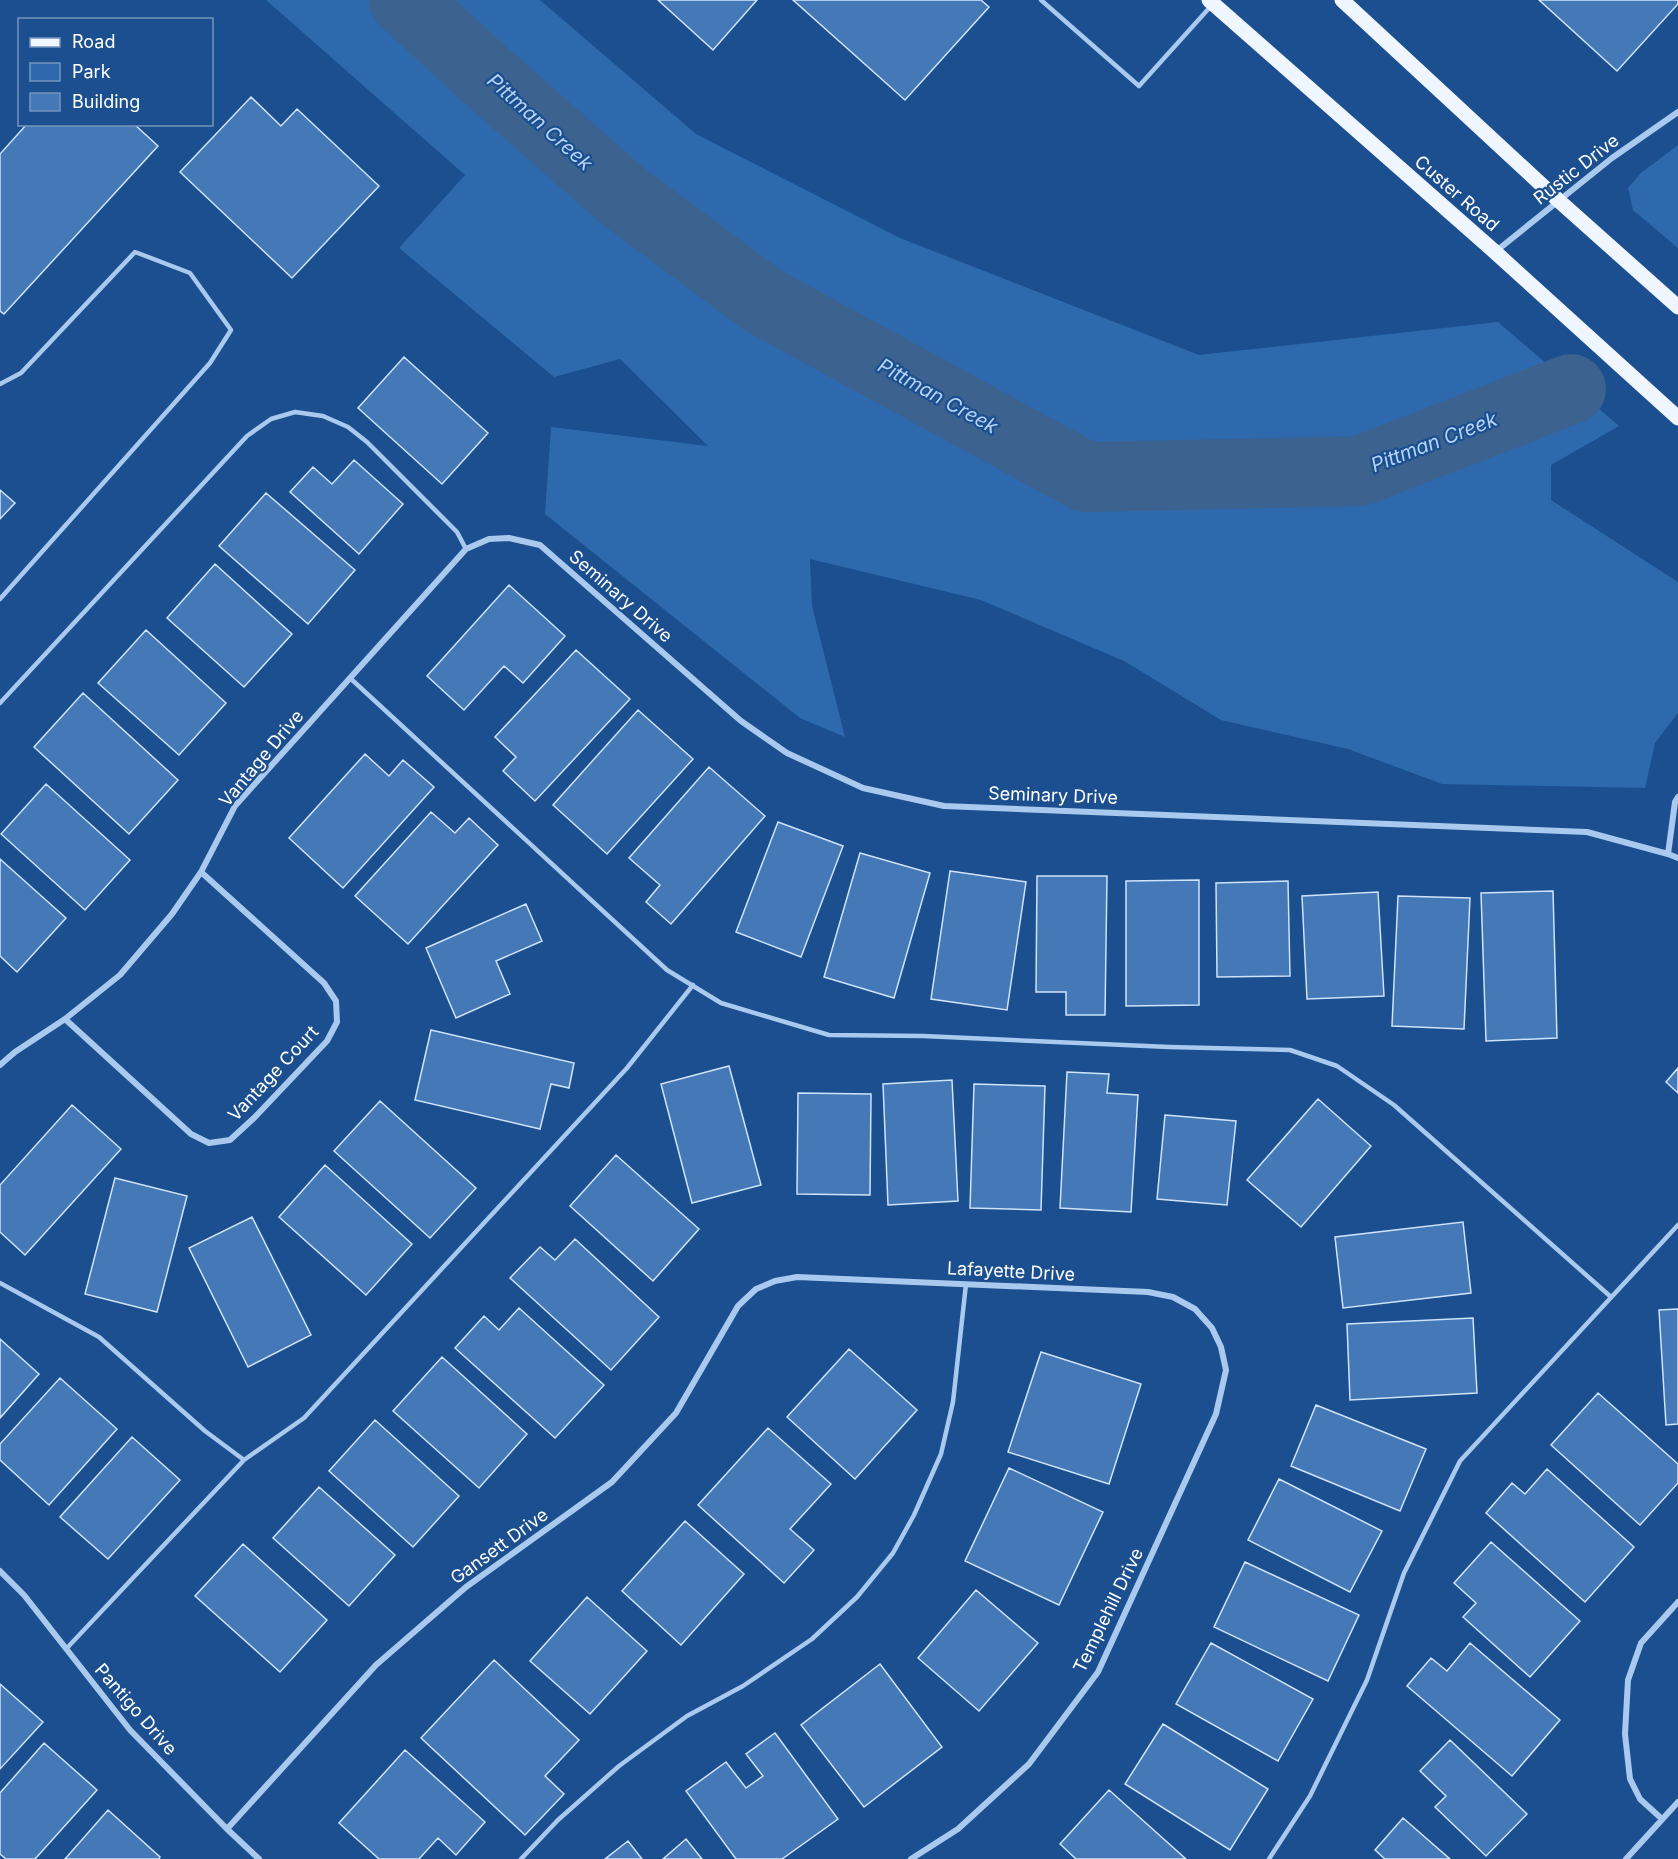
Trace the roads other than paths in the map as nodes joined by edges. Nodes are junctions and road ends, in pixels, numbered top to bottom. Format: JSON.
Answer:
{"nodes":[{"id":1,"x":1041,"y":0,"type":"edge"},
{"id":2,"x":1342,"y":0,"type":"edge"},
{"id":3,"x":1211,"y":2,"type":"edge"},
{"id":4,"x":1678,"y":112,"type":"edge"},
{"id":5,"x":1558,"y":200,"type":"junction"},
{"id":6,"x":1495,"y":252,"type":"junction"},
{"id":7,"x":1678,"y":307,"type":"edge"},
{"id":8,"x":0,"y":384,"type":"edge"},
{"id":9,"x":1678,"y":417,"type":"edge"},
{"id":10,"x":509,"y":538,"type":"joint"},
{"id":11,"x":466,"y":549,"type":"junction"},
{"id":12,"x":0,"y":599,"type":"edge"},
{"id":13,"x":350,"y":678,"type":"junction"},
{"id":14,"x":0,"y":703,"type":"edge"},
{"id":15,"x":1678,"y":797,"type":"edge"},
{"id":16,"x":1668,"y":854,"type":"junction"},
{"id":17,"x":1678,"y":858,"type":"edge"},
{"id":18,"x":201,"y":872,"type":"junction"},
{"id":19,"x":693,"y":986,"type":"junction"},
{"id":20,"x":65,"y":1019,"type":"junction"},
{"id":21,"x":0,"y":1065,"type":"edge"},
{"id":22,"x":1678,"y":1226,"type":"edge"},
{"id":23,"x":775,"y":1281,"type":"joint"},
{"id":24,"x":0,"y":1283,"type":"edge"},
{"id":25,"x":966,"y":1284,"type":"junction"},
{"id":26,"x":1611,"y":1297,"type":"junction"},
{"id":27,"x":1221,"y":1347,"type":"joint"},
{"id":28,"x":244,"y":1460,"type":"junction"},
{"id":29,"x":0,"y":1571,"type":"edge"},
{"id":30,"x":1678,"y":1602,"type":"edge"},
{"id":31,"x":66,"y":1648,"type":"junction"},
{"id":32,"x":1678,"y":1802,"type":"edge"},
{"id":33,"x":1662,"y":1819,"type":"junction"},
{"id":34,"x":227,"y":1830,"type":"junction"},
{"id":35,"x":259,"y":1859,"type":"edge"},
{"id":36,"x":521,"y":1859,"type":"edge"},
{"id":37,"x":911,"y":1859,"type":"edge"},
{"id":38,"x":1269,"y":1859,"type":"edge"},
{"id":39,"x":1626,"y":1859,"type":"edge"}],
"edges":[{"from":1,"to":3,"type":"lane"},
{"from":2,"to":5,"type":"main road"},
{"from":3,"to":6,"type":"main road","name":"Custer Road"},
{"from":4,"to":5,"type":"street","name":"Rustic Drive"},
{"from":5,"to":6,"type":"street","name":"Rustic Drive"},
{"from":5,"to":7,"type":"main road"},
{"from":6,"to":9,"type":"main road","name":"Custer Road"},
{"from":8,"to":12,"type":"lane"},
{"from":10,"to":11,"type":"street","name":"Vantage Drive"},
{"from":10,"to":16,"type":"street","name":"Seminary Drive"},
{"from":11,"to":13,"type":"street","name":"Vantage Drive"},
{"from":11,"to":14,"type":"lane"},
{"from":13,"to":18,"type":"street","name":"Vantage Drive"},
{"from":13,"to":19,"type":"lane"},
{"from":15,"to":16,"type":"street"},
{"from":16,"to":17,"type":"street","name":"Seminary Drive"},
{"from":18,"to":20,"type":"street","name":"Vantage Drive"},
{"from":18,"to":20,"type":"street","name":"Vantage Court"},
{"from":19,"to":26,"type":"lane"},
{"from":19,"to":28,"type":"lane"},
{"from":20,"to":21,"type":"street","name":"Vantage Drive"},
{"from":22,"to":26,"type":"lane"},
{"from":23,"to":25,"type":"street","name":"Lafayette Drive"},
{"from":23,"to":34,"type":"street","name":"Gansett Drive"},
{"from":24,"to":28,"type":"lane"},
{"from":25,"to":27,"type":"street","name":"Lafayette Drive"},
{"from":25,"to":36,"type":"lane"},
{"from":26,"to":38,"type":"lane"},
{"from":27,"to":37,"type":"street","name":"Templehill Drive"},
{"from":28,"to":31,"type":"lane"},
{"from":29,"to":31,"type":"street","name":"Pantigo Drive"},
{"from":30,"to":33,"type":"street"},
{"from":31,"to":34,"type":"street","name":"Pantigo Drive"},
{"from":32,"to":33,"type":"street"},
{"from":33,"to":39,"type":"street"},
{"from":34,"to":35,"type":"street","name":"Pantigo Drive"}]}
